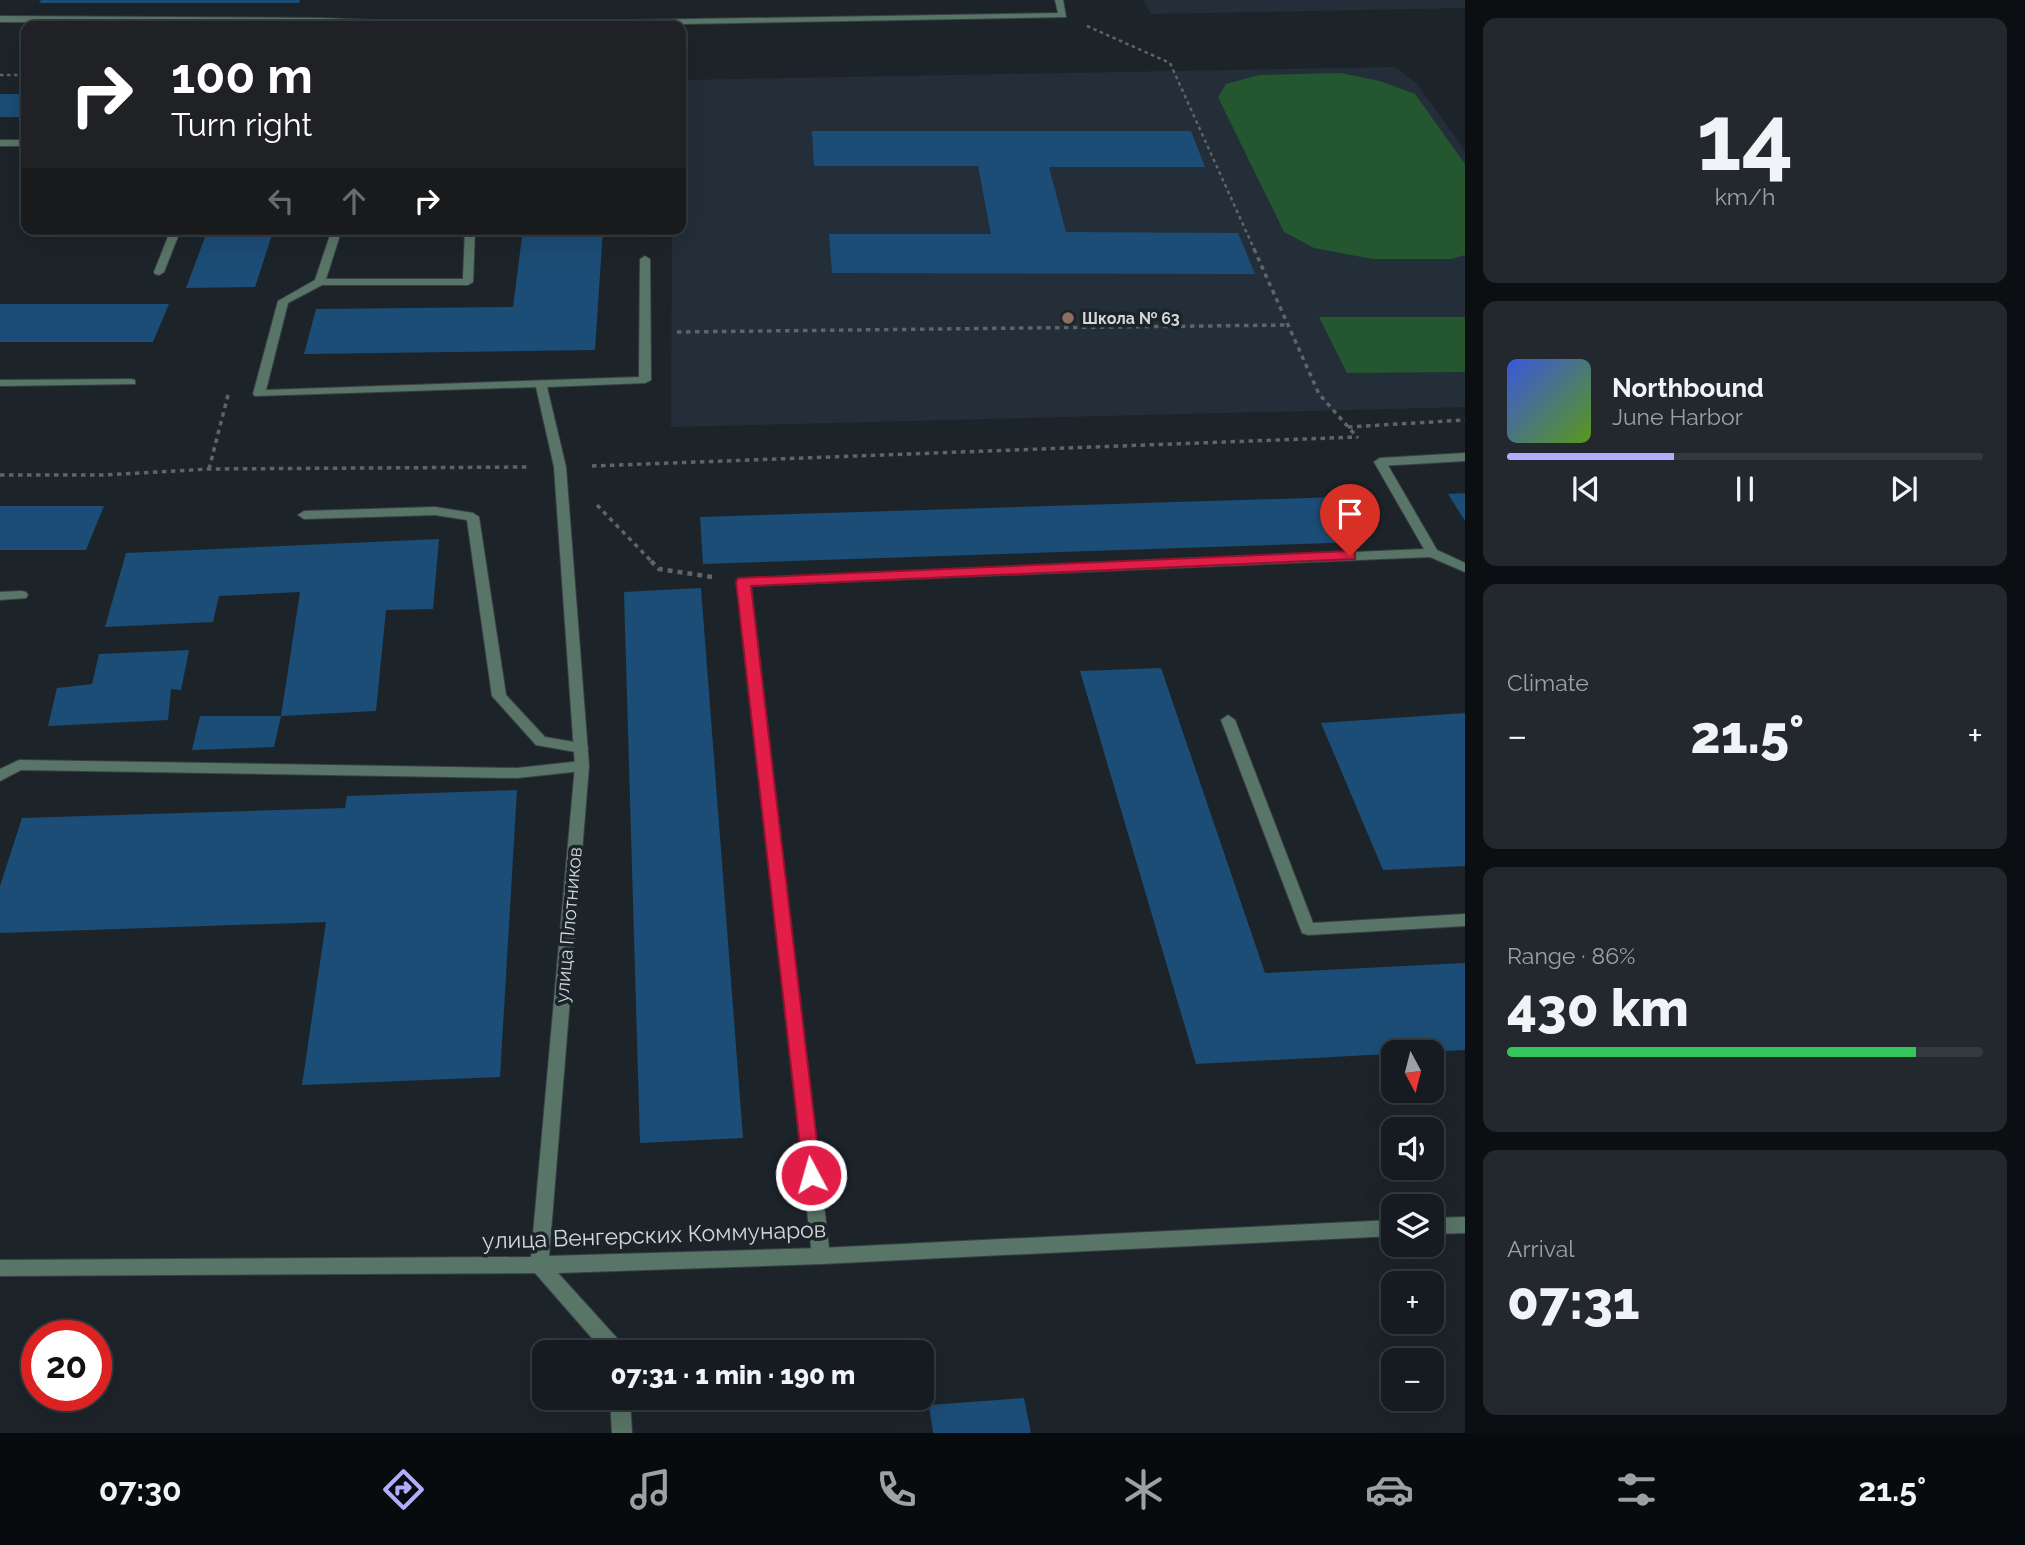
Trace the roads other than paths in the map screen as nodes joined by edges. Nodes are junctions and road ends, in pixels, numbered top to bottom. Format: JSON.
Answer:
{"nodes":[{"id":1,"x":1059,"y":0,"type":"edge"},
{"id":2,"x":0,"y":19,"type":"edge"},
{"id":3,"x":321,"y":21,"type":"edge"},
{"id":4,"x":686,"y":22,"type":"edge"},
{"id":5,"x":0,"y":143,"type":"edge"},
{"id":6,"x":21,"y":143,"type":"edge"},
{"id":7,"x":174,"y":235,"type":"edge"},
{"id":8,"x":335,"y":235,"type":"edge"},
{"id":9,"x":470,"y":235,"type":"edge"},
{"id":10,"x":645,"y":259,"type":"dead end"},
{"id":11,"x":159,"y":272,"type":"dead end"},
{"id":12,"x":320,"y":282,"type":"junction"},
{"id":13,"x":131,"y":382,"type":"dead end"},
{"id":14,"x":0,"y":383,"type":"edge"},
{"id":15,"x":541,"y":383,"type":"junction"},
{"id":16,"x":1465,"y":457,"type":"edge"},
{"id":17,"x":304,"y":515,"type":"dead end"},
{"id":18,"x":1433,"y":552,"type":"junction"},
{"id":19,"x":1465,"y":568,"type":"edge"},
{"id":20,"x":21,"y":595,"type":"dead end"},
{"id":21,"x":0,"y":596,"type":"edge"},
{"id":22,"x":1228,"y":720,"type":"dead end"},
{"id":23,"x":581,"y":748,"type":"junction"},
{"id":24,"x":582,"y":766,"type":"junction"},
{"id":25,"x":0,"y":776,"type":"edge"},
{"id":26,"x":1465,"y":920,"type":"edge"},
{"id":27,"x":1465,"y":1224,"type":"edge"},
{"id":28,"x":1444,"y":1225,"type":"edge"},
{"id":29,"x":1381,"y":1229,"type":"edge"},
{"id":30,"x":821,"y":1256,"type":"junction"},
{"id":31,"x":540,"y":1265,"type":"junction"},
{"id":32,"x":0,"y":1268,"type":"edge"},
{"id":33,"x":606,"y":1340,"type":"edge"},
{"id":34,"x":621,"y":1410,"type":"edge"},
{"id":35,"x":622,"y":1433,"type":"edge"}],
"edges":[{"from":1,"to":4,"type":"street"},
{"from":2,"to":3,"type":"street"},
{"from":5,"to":6,"type":"street"},
{"from":7,"to":11,"type":"street"},
{"from":8,"to":12,"type":"street"},
{"from":9,"to":12,"type":"street"},
{"from":10,"to":15,"type":"street"},
{"from":12,"to":15,"type":"street"},
{"from":13,"to":14,"type":"street"},
{"from":15,"to":23,"type":"street","name":"улица Плотников"},
{"from":16,"to":18,"type":"street"},
{"from":17,"to":23,"type":"street"},
{"from":18,"to":19,"type":"street"},
{"from":18,"to":30,"type":"street"},
{"from":20,"to":21,"type":"street"},
{"from":22,"to":26,"type":"street"},
{"from":23,"to":24,"type":"street","name":"улица Плотников"},
{"from":24,"to":25,"type":"street"},
{"from":24,"to":31,"type":"street","name":"улица Плотников"},
{"from":27,"to":28,"type":"street"},
{"from":29,"to":30,"type":"street","name":"улица Венгерских Коммунаров"},
{"from":30,"to":31,"type":"street","name":"улица Венгерских Коммунаров"},
{"from":31,"to":32,"type":"street","name":"улица Венгерских Коммунаров"},
{"from":31,"to":33,"type":"street"},
{"from":34,"to":35,"type":"street"}]}
